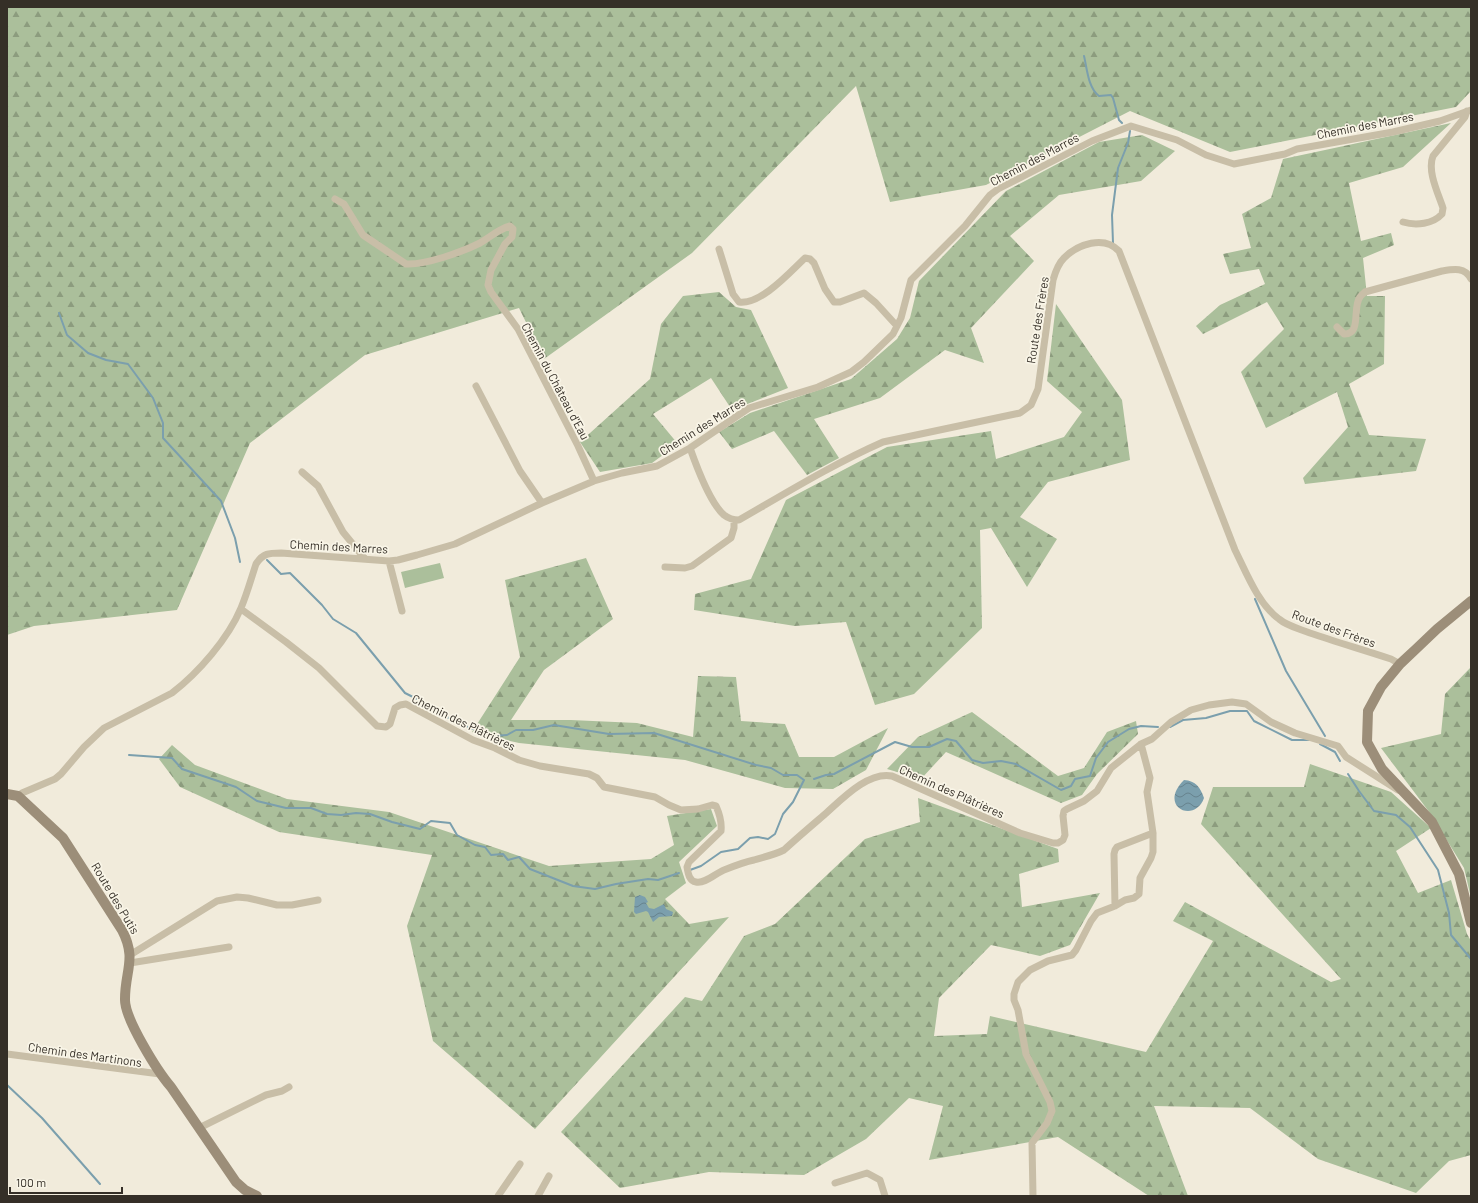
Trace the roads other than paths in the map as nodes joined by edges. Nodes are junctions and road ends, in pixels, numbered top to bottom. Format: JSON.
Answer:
{"nodes":[{"id":1,"x":1469,"y":111,"type":"edge"},
{"id":2,"x":335,"y":199,"type":"dead end"},
{"id":3,"x":1403,"y":222,"type":"dead end"},
{"id":4,"x":719,"y":249,"type":"dead end"},
{"id":5,"x":1471,"y":279,"type":"edge"},
{"id":6,"x":897,"y":326,"type":"junction"},
{"id":7,"x":1338,"y":327,"type":"dead end"},
{"id":8,"x":476,"y":386,"type":"dead end"},
{"id":9,"x":690,"y":448,"type":"junction"},
{"id":10,"x":302,"y":472,"type":"dead end"},
{"id":11,"x":594,"y":481,"type":"junction"},
{"id":12,"x":542,"y":502,"type":"junction"},
{"id":13,"x":734,"y":520,"type":"junction"},
{"id":14,"x":365,"y":559,"type":"junction"},
{"id":15,"x":388,"y":561,"type":"junction"},
{"id":16,"x":666,"y":567,"type":"dead end"},
{"id":17,"x":1471,"y":601,"type":"edge"},
{"id":18,"x":241,"y":609,"type":"junction"},
{"id":19,"x":402,"y":611,"type":"dead end"},
{"id":20,"x":1400,"y":664,"type":"junction"},
{"id":21,"x":1141,"y":744,"type":"junction"},
{"id":22,"x":7,"y":794,"type":"edge"},
{"id":23,"x":1405,"y":794,"type":"junction"},
{"id":24,"x":18,"y":796,"type":"junction"},
{"id":25,"x":1153,"y":833,"type":"junction"},
{"id":26,"x":318,"y":900,"type":"dead end"},
{"id":27,"x":1115,"y":906,"type":"junction"},
{"id":28,"x":1471,"y":923,"type":"edge"},
{"id":29,"x":229,"y":947,"type":"dead end"},
{"id":30,"x":130,"y":959,"type":"junction"},
{"id":31,"x":7,"y":1054,"type":"edge"},
{"id":32,"x":160,"y":1074,"type":"junction"},
{"id":33,"x":289,"y":1086,"type":"dead end"},
{"id":34,"x":199,"y":1128,"type":"junction"},
{"id":35,"x":520,"y":1164,"type":"dead end"},
{"id":36,"x":549,"y":1176,"type":"dead end"},
{"id":37,"x":835,"y":1183,"type":"dead end"},
{"id":38,"x":257,"y":1196,"type":"edge"},
{"id":39,"x":498,"y":1196,"type":"edge"},
{"id":40,"x":538,"y":1196,"type":"edge"},
{"id":41,"x":885,"y":1196,"type":"edge"},
{"id":42,"x":1033,"y":1196,"type":"edge"}],
"edges":[{"from":1,"to":3,"type":"street"},
{"from":1,"to":6,"type":"street","name":"Chemin des Marres"},
{"from":2,"to":11,"type":"street","name":"Chemin du Château d'Eau"},
{"from":4,"to":6,"type":"street"},
{"from":5,"to":7,"type":"street"},
{"from":6,"to":9,"type":"street","name":"Chemin des Marres"},
{"from":8,"to":12,"type":"street"},
{"from":9,"to":11,"type":"street","name":"Chemin des Marres"},
{"from":9,"to":13,"type":"street"},
{"from":10,"to":14,"type":"street"},
{"from":11,"to":12,"type":"street","name":"Chemin des Marres"},
{"from":12,"to":15,"type":"street","name":"Chemin des Marres"},
{"from":13,"to":16,"type":"street"},
{"from":13,"to":20,"type":"street","name":"Route des Frères"},
{"from":14,"to":15,"type":"street","name":"Chemin des Marres"},
{"from":14,"to":18,"type":"street","name":"Chemin des Marres"},
{"from":15,"to":19,"type":"street"},
{"from":17,"to":20,"type":"street"},
{"from":18,"to":21,"type":"street","name":"Chemin des Plâtrières"},
{"from":18,"to":24,"type":"street","name":"Chemin des Marres"},
{"from":20,"to":23,"type":"street"},
{"from":21,"to":23,"type":"street","name":"Chemin des Plâtrières"},
{"from":21,"to":25,"type":"street"},
{"from":22,"to":24,"type":"street"},
{"from":23,"to":28,"type":"street"},
{"from":24,"to":30,"type":"street","name":"Route des Putis"},
{"from":25,"to":27,"type":"street"},
{"from":25,"to":27,"type":"street"},
{"from":26,"to":30,"type":"street"},
{"from":27,"to":42,"type":"street"},
{"from":29,"to":30,"type":"street"},
{"from":30,"to":32,"type":"street","name":"Route des Putis"},
{"from":31,"to":32,"type":"street","name":"Chemin des Martinons"},
{"from":32,"to":34,"type":"street","name":"Route des Putis"},
{"from":33,"to":34,"type":"street"},
{"from":34,"to":38,"type":"street","name":"Route des Putis"},
{"from":35,"to":39,"type":"street"},
{"from":36,"to":40,"type":"street"},
{"from":37,"to":41,"type":"street"}]}
